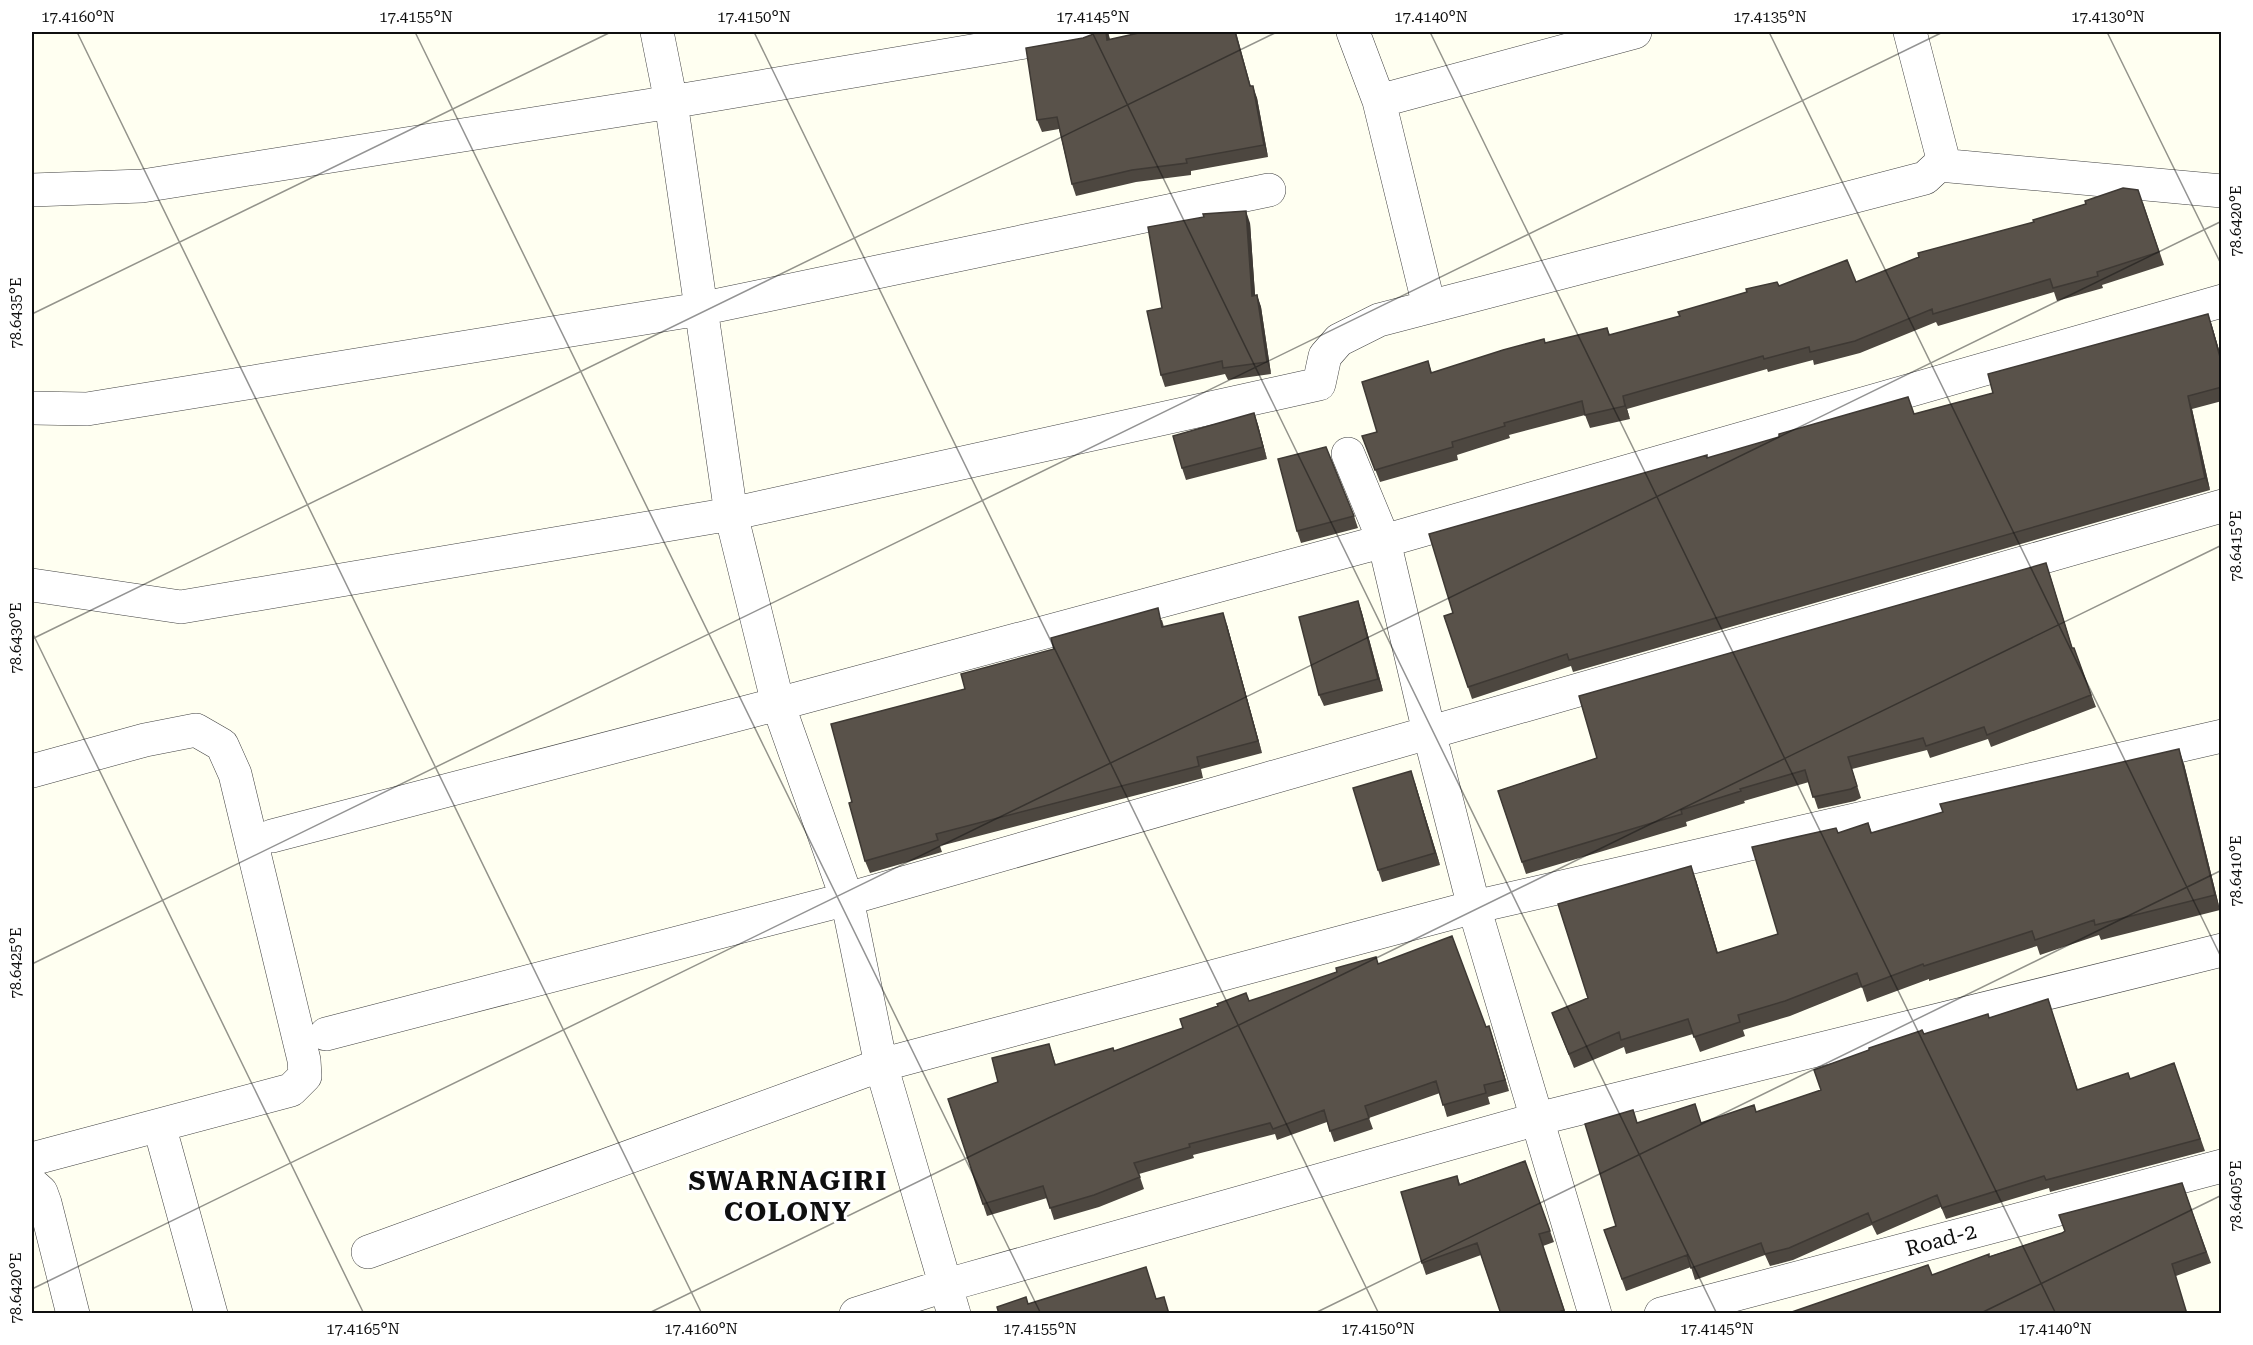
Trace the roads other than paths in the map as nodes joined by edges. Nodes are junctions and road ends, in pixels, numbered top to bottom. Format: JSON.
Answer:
{"nodes":[{"id":1,"x":657,"y":32,"type":"edge"},
{"id":2,"x":1084,"y":32,"type":"edge"},
{"id":3,"x":1353,"y":32,"type":"edge"},
{"id":4,"x":1635,"y":32,"type":"edge"},
{"id":5,"x":1911,"y":32,"type":"edge"},
{"id":6,"x":1379,"y":101,"type":"junction"},
{"id":7,"x":671,"y":102,"type":"junction"},
{"id":8,"x":1939,"y":165,"type":"junction"},
{"id":9,"x":32,"y":190,"type":"edge"},
{"id":10,"x":1269,"y":190,"type":"dead end"},
{"id":11,"x":2222,"y":191,"type":"edge"},
{"id":12,"x":2222,"y":301,"type":"edge"},
{"id":13,"x":1429,"y":306,"type":"junction"},
{"id":14,"x":700,"y":309,"type":"junction"},
{"id":15,"x":32,"y":408,"type":"edge"},
{"id":16,"x":1348,"y":454,"type":"dead end"},
{"id":17,"x":2222,"y":506,"type":"edge"},
{"id":18,"x":731,"y":514,"type":"junction"},
{"id":19,"x":1384,"y":541,"type":"junction"},
{"id":20,"x":32,"y":585,"type":"edge"},
{"id":21,"x":778,"y":704,"type":"junction"},
{"id":22,"x":1429,"y":732,"type":"junction"},
{"id":23,"x":2222,"y":736,"type":"edge"},
{"id":24,"x":32,"y":771,"type":"edge"},
{"id":25,"x":272,"y":836,"type":"dead end"},
{"id":26,"x":847,"y":899,"type":"junction"},
{"id":27,"x":1474,"y":907,"type":"junction"},
{"id":28,"x":2222,"y":950,"type":"edge"},
{"id":29,"x":326,"y":1034,"type":"dead end"},
{"id":30,"x":881,"y":1065,"type":"junction"},
{"id":31,"x":1538,"y":1119,"type":"junction"},
{"id":32,"x":164,"y":1143,"type":"dead end"},
{"id":33,"x":32,"y":1159,"type":"edge"},
{"id":34,"x":2222,"y":1166,"type":"edge"},
{"id":35,"x":32,"y":1184,"type":"edge"},
{"id":36,"x":368,"y":1252,"type":"dead end"},
{"id":37,"x":950,"y":1299,"type":"edge"},
{"id":38,"x":73,"y":1314,"type":"edge"},
{"id":39,"x":211,"y":1314,"type":"edge"},
{"id":40,"x":856,"y":1314,"type":"edge"},
{"id":41,"x":1595,"y":1314,"type":"edge"},
{"id":42,"x":1661,"y":1314,"type":"edge"}],
"edges":[{"from":1,"to":7,"type":"street"},
{"from":2,"to":7,"type":"street"},
{"from":3,"to":6,"type":"street"},
{"from":4,"to":6,"type":"street"},
{"from":5,"to":8,"type":"street"},
{"from":6,"to":13,"type":"street"},
{"from":7,"to":9,"type":"street"},
{"from":7,"to":14,"type":"street"},
{"from":8,"to":11,"type":"street"},
{"from":8,"to":13,"type":"street"},
{"from":10,"to":14,"type":"street"},
{"from":12,"to":19,"type":"street"},
{"from":13,"to":18,"type":"street"},
{"from":14,"to":15,"type":"street"},
{"from":14,"to":18,"type":"street"},
{"from":16,"to":19,"type":"street"},
{"from":17,"to":22,"type":"street"},
{"from":18,"to":20,"type":"street"},
{"from":18,"to":21,"type":"street"},
{"from":19,"to":21,"type":"street"},
{"from":19,"to":22,"type":"street"},
{"from":21,"to":25,"type":"street"},
{"from":21,"to":26,"type":"street"},
{"from":22,"to":26,"type":"street"},
{"from":22,"to":27,"type":"street"},
{"from":23,"to":27,"type":"street"},
{"from":24,"to":33,"type":"street"},
{"from":26,"to":29,"type":"street"},
{"from":26,"to":30,"type":"street"},
{"from":27,"to":30,"type":"street"},
{"from":27,"to":31,"type":"street"},
{"from":28,"to":31,"type":"street"},
{"from":30,"to":36,"type":"street"},
{"from":30,"to":37,"type":"street"},
{"from":31,"to":37,"type":"street"},
{"from":31,"to":41,"type":"street"},
{"from":32,"to":39,"type":"street"},
{"from":34,"to":42,"type":"street","name":"Road-2"},
{"from":35,"to":38,"type":"street"},
{"from":37,"to":40,"type":"street"}]}
